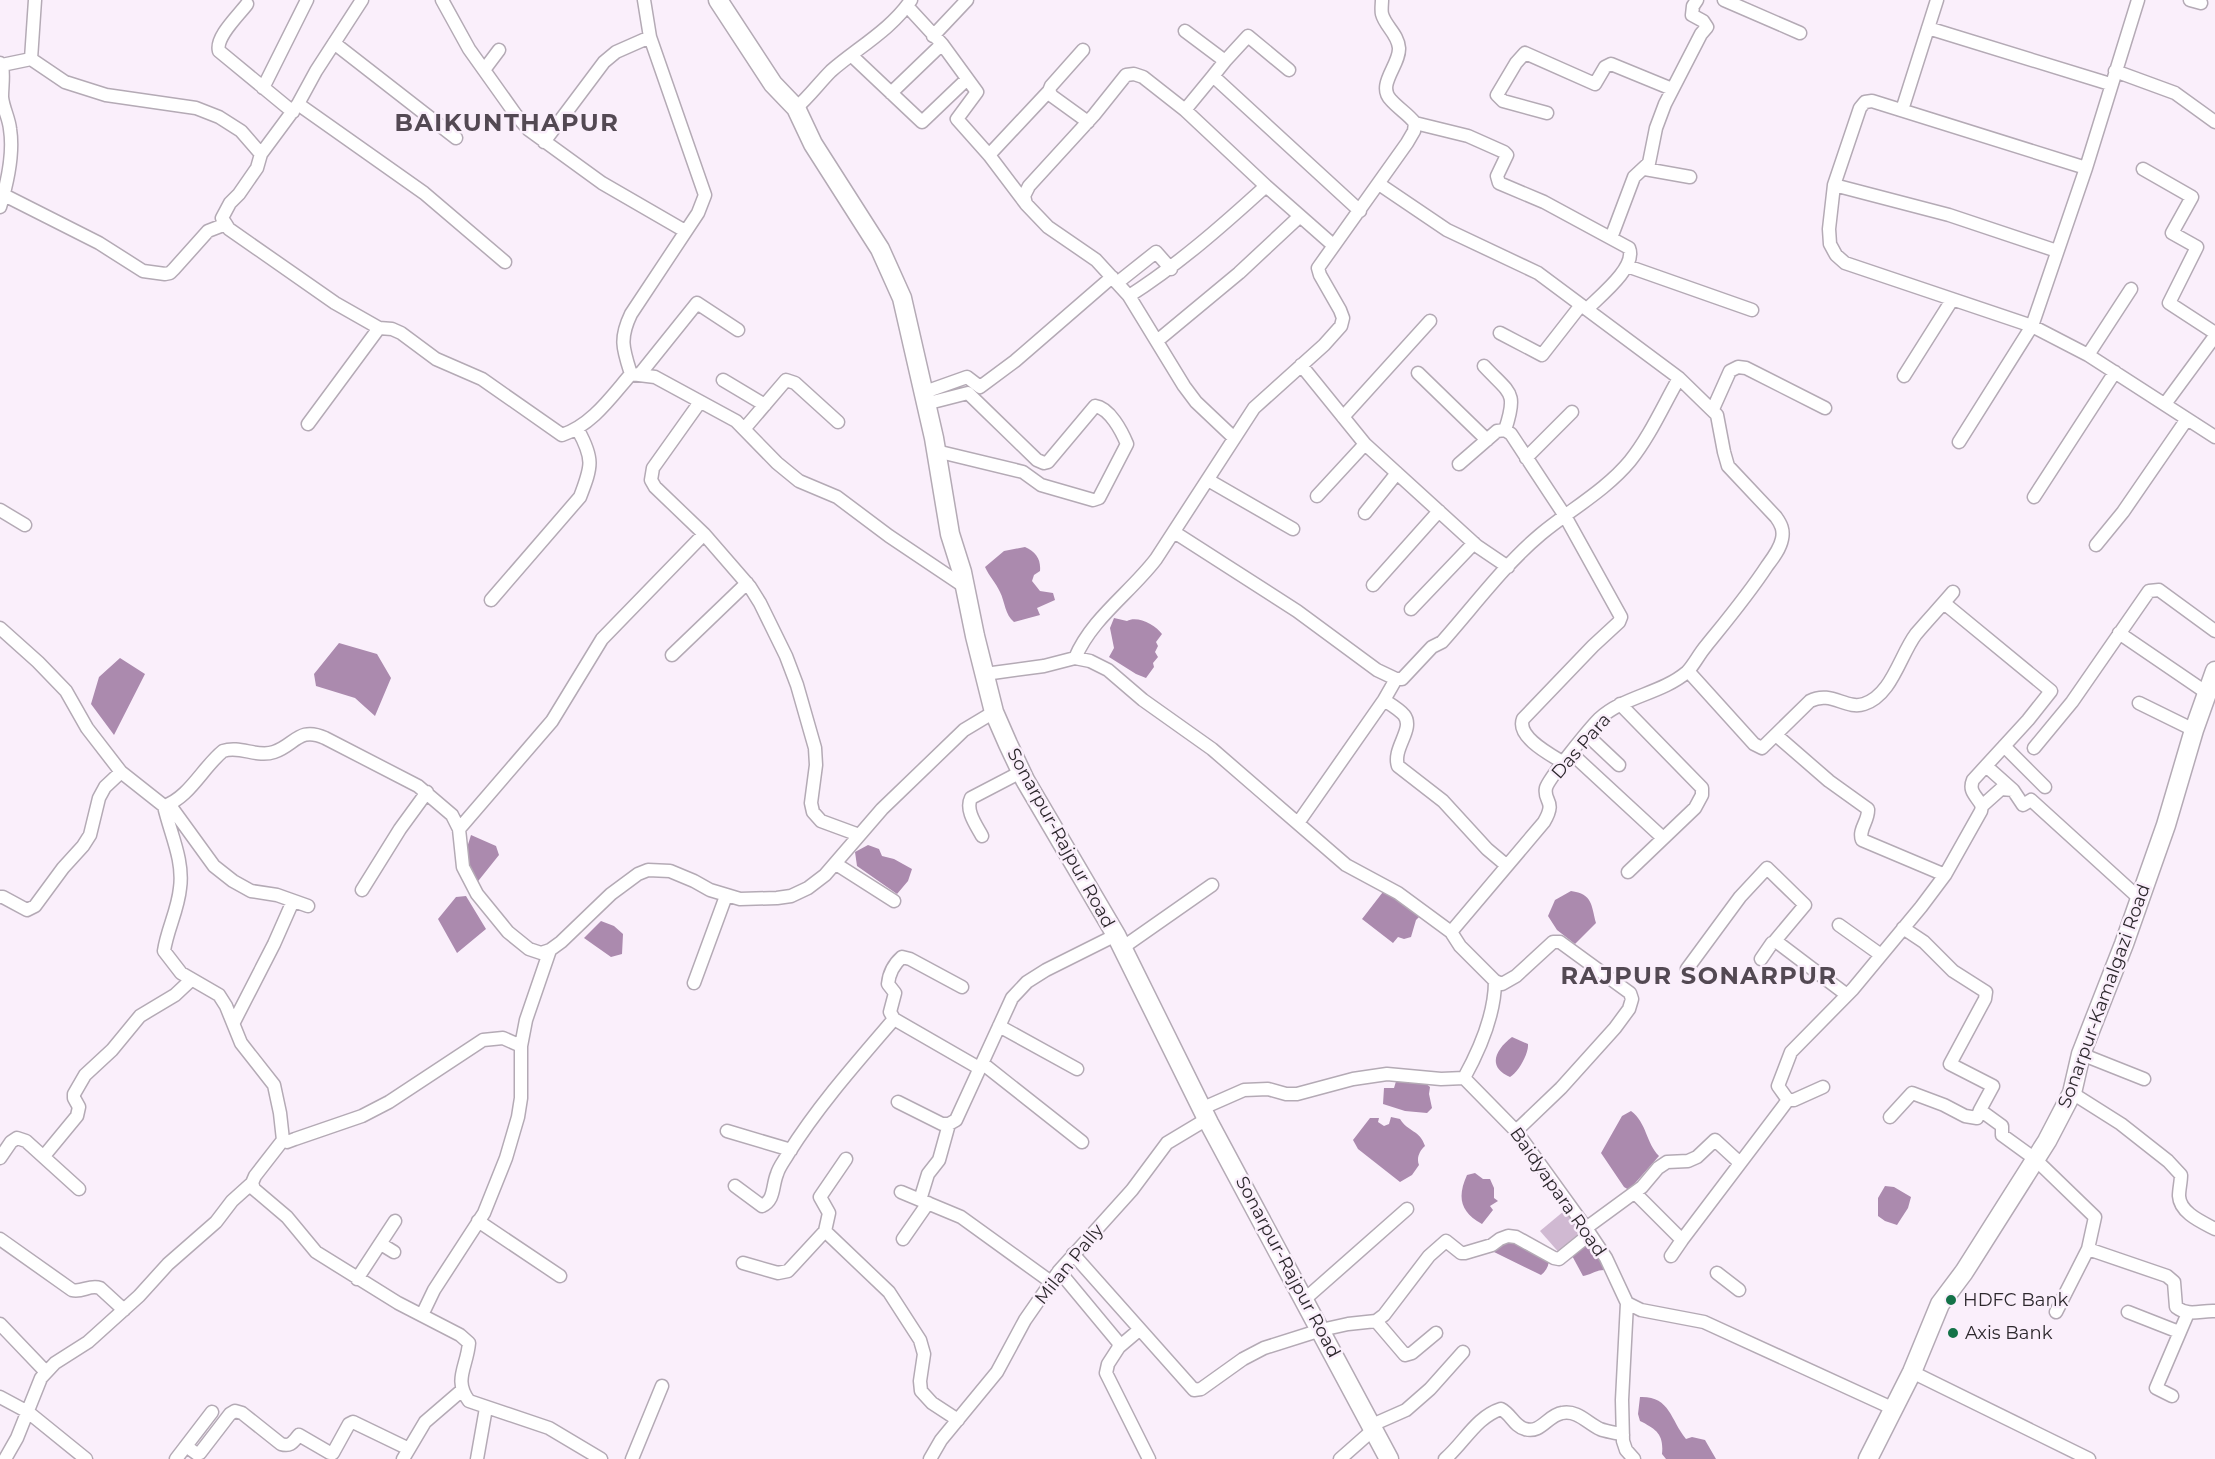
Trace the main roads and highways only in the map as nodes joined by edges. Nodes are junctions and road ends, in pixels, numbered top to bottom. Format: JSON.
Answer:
{"nodes":[{"id":1,"x":718,"y":0,"type":"edge"},
{"id":2,"x":2215,"y":671,"type":"edge"},
{"id":3,"x":1389,"y":1459,"type":"edge"},
{"id":4,"x":1868,"y":1459,"type":"edge"}],
"edges":[{"from":1,"to":3,"type":"main road","name":"Sonarpur-Rajpur Road"},
{"from":2,"to":4,"type":"main road","name":"Sonarpur-Kamalgazi Road"}]}
